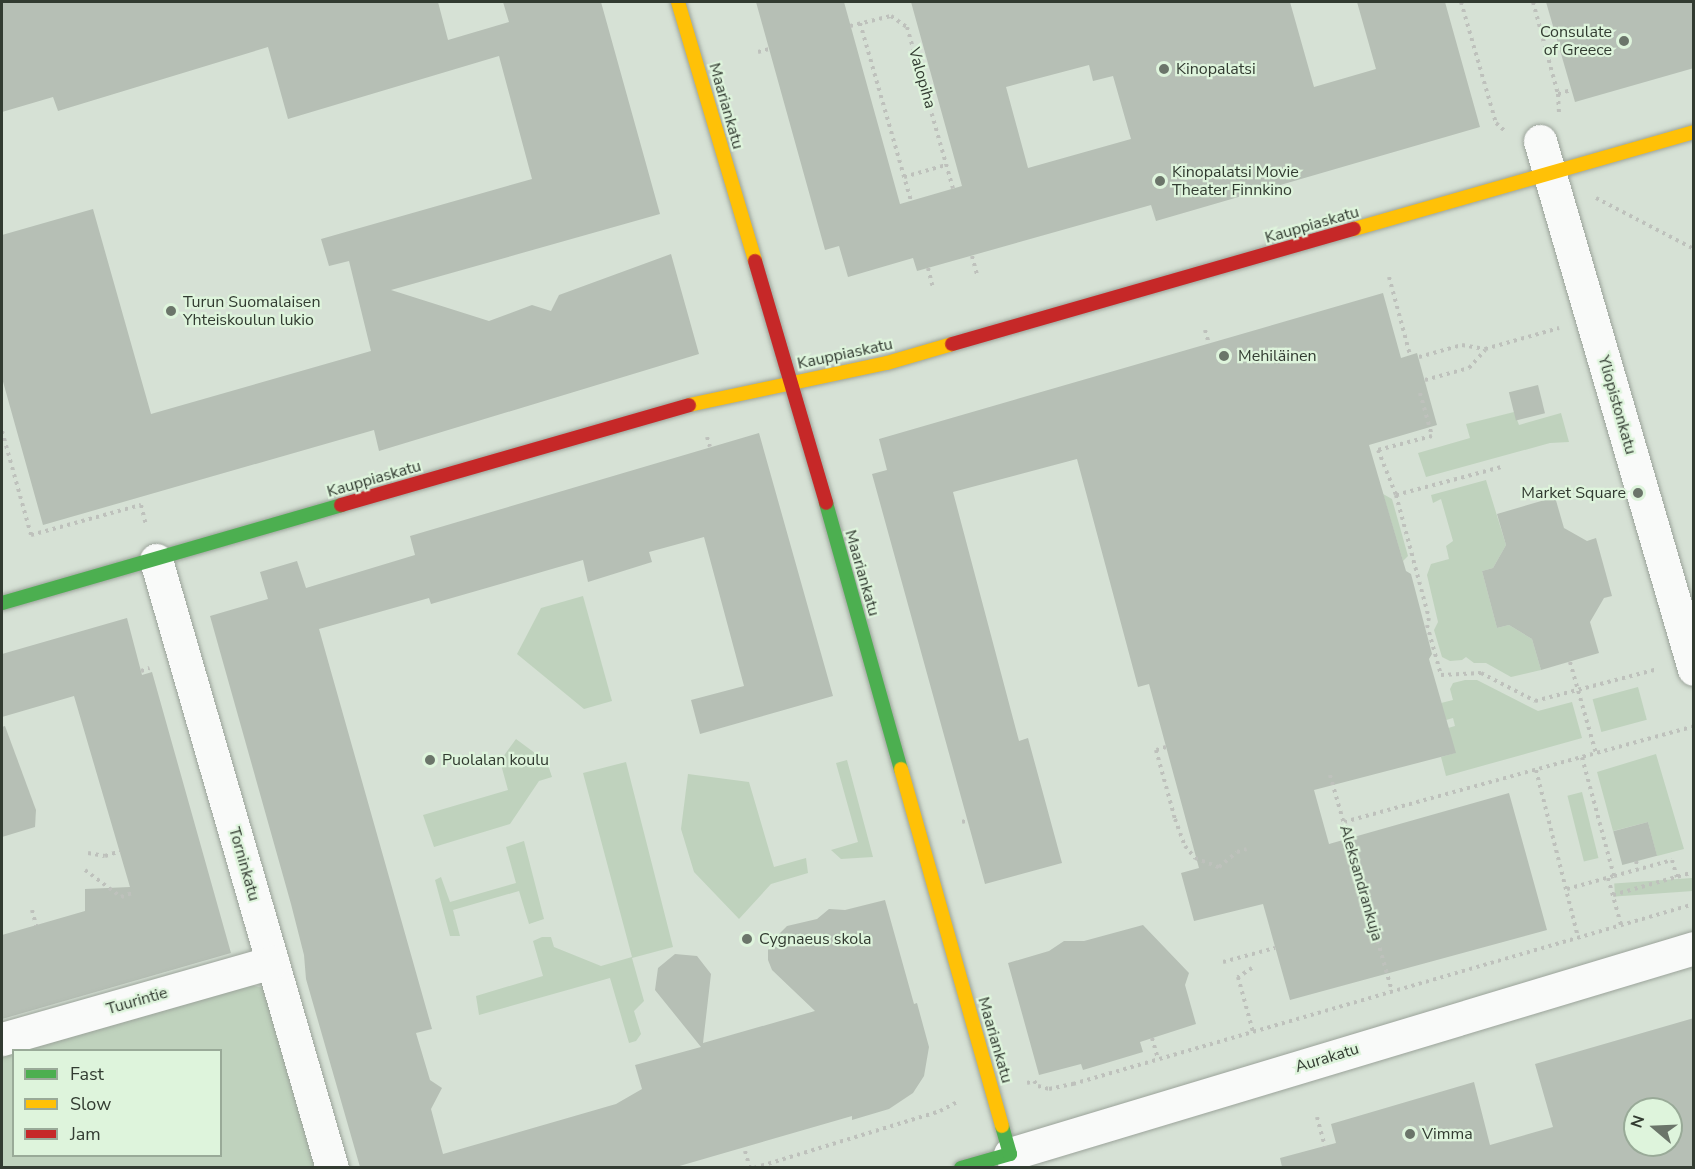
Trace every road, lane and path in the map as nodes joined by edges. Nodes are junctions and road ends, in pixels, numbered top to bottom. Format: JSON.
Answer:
{"nodes":[{"id":1,"x":678,"y":2,"type":"edge"},
{"id":2,"x":1461,"y":2,"type":"edge"},
{"id":3,"x":1533,"y":2,"type":"edge"},
{"id":4,"x":860,"y":23,"type":"junction"},
{"id":5,"x":850,"y":26,"type":"dead end"},
{"id":6,"x":769,"y":49,"type":"dead end"},
{"id":7,"x":758,"y":52,"type":"dead end"},
{"id":8,"x":1571,"y":90,"type":"dead end"},
{"id":9,"x":1557,"y":94,"type":"junction"},
{"id":10,"x":1549,"y":129,"type":"joint"},
{"id":11,"x":1694,"y":132,"type":"edge"},
{"id":12,"x":946,"y":165,"type":"junction"},
{"id":13,"x":1549,"y":173,"type":"junction"},
{"id":14,"x":904,"y":177,"type":"junction"},
{"id":15,"x":953,"y":189,"type":"dead end"},
{"id":16,"x":911,"y":201,"type":"dead end"},
{"id":17,"x":1603,"y":201,"type":"dead end"},
{"id":18,"x":1694,"y":249,"type":"edge"},
{"id":19,"x":972,"y":256,"type":"dead end"},
{"id":20,"x":928,"y":268,"type":"dead end"},
{"id":21,"x":977,"y":275,"type":"dead end"},
{"id":22,"x":1389,"y":277,"type":"dead end"},
{"id":23,"x":933,"y":288,"type":"dead end"},
{"id":24,"x":1591,"y":318,"type":"junction"},
{"id":25,"x":1204,"y":330,"type":"dead end"},
{"id":26,"x":1209,"y":344,"type":"dead end"},
{"id":27,"x":1485,"y":349,"type":"junction"},
{"id":28,"x":1410,"y":355,"type":"dead end"},
{"id":29,"x":1419,"y":357,"type":"dead end"},
{"id":30,"x":1425,"y":380,"type":"dead end"},
{"id":31,"x":790,"y":383,"type":"junction"},
{"id":32,"x":1420,"y":393,"type":"dead end"},
{"id":33,"x":2,"y":431,"type":"edge"},
{"id":34,"x":1501,"y":467,"type":"dead end"},
{"id":35,"x":1396,"y":495,"type":"junction"},
{"id":36,"x":141,"y":505,"type":"dead end"},
{"id":37,"x":156,"y":560,"type":"junction"},
{"id":38,"x":2,"y":603,"type":"edge"},
{"id":39,"x":1570,"y":662,"type":"dead end"},
{"id":40,"x":1694,"y":669,"type":"edge"},
{"id":41,"x":1636,"y":675,"type":"dead end"},
{"id":42,"x":1579,"y":690,"type":"junction"},
{"id":43,"x":1694,"y":726,"type":"edge"},
{"id":44,"x":1166,"y":747,"type":"dead end"},
{"id":45,"x":1596,"y":753,"type":"junction"},
{"id":46,"x":1582,"y":757,"type":"junction"},
{"id":47,"x":1536,"y":770,"type":"junction"},
{"id":48,"x":1330,"y":775,"type":"dead end"},
{"id":49,"x":968,"y":820,"type":"dead end"},
{"id":50,"x":962,"y":822,"type":"dead end"},
{"id":51,"x":1344,"y":822,"type":"junction"},
{"id":52,"x":1247,"y":849,"type":"dead end"},
{"id":53,"x":120,"y":851,"type":"dead end"},
{"id":54,"x":87,"y":853,"type":"dead end"},
{"id":55,"x":1635,"y":861,"type":"dead end"},
{"id":56,"x":1638,"y":869,"type":"junction"},
{"id":57,"x":85,"y":870,"type":"dead end"},
{"id":58,"x":1694,"y":872,"type":"edge"},
{"id":59,"x":1614,"y":876,"type":"junction"},
{"id":60,"x":1677,"y":877,"type":"junction"},
{"id":61,"x":1608,"y":878,"type":"junction"},
{"id":62,"x":1567,"y":889,"type":"junction"},
{"id":63,"x":132,"y":893,"type":"dead end"},
{"id":64,"x":1613,"y":895,"type":"junction"},
{"id":65,"x":1694,"y":904,"type":"edge"},
{"id":66,"x":32,"y":910,"type":"dead end"},
{"id":67,"x":36,"y":925,"type":"dead end"},
{"id":68,"x":1621,"y":925,"type":"junction"},
{"id":69,"x":1578,"y":937,"type":"junction"},
{"id":70,"x":1275,"y":948,"type":"dead end"},
{"id":71,"x":1694,"y":948,"type":"edge"},
{"id":72,"x":272,"y":962,"type":"junction"},
{"id":73,"x":1223,"y":962,"type":"dead end"},
{"id":74,"x":1252,"y":968,"type":"dead end"},
{"id":75,"x":1392,"y":992,"type":"junction"},
{"id":76,"x":1253,"y":1032,"type":"junction"},
{"id":77,"x":1152,"y":1038,"type":"dead end"},
{"id":78,"x":2,"y":1039,"type":"edge"},
{"id":79,"x":1158,"y":1059,"type":"junction"},
{"id":80,"x":1034,"y":1081,"type":"dead end"},
{"id":81,"x":952,"y":1103,"type":"dead end"},
{"id":82,"x":1317,"y":1117,"type":"dead end"},
{"id":83,"x":1325,"y":1146,"type":"dead end"},
{"id":84,"x":745,"y":1151,"type":"dead end"},
{"id":85,"x":1010,"y":1154,"type":"junction"},
{"id":86,"x":332,"y":1167,"type":"edge"},
{"id":87,"x":752,"y":1167,"type":"edge"},
{"id":88,"x":961,"y":1167,"type":"edge"}],
"edges":[{"from":1,"to":31,"type":"street","name":"Maariankatu"},
{"from":2,"to":13,"type":"path"},
{"from":3,"to":9,"type":"path"},
{"from":4,"to":5,"type":"path","name":"Valopiha"},
{"from":4,"to":12,"type":"path","name":"Valopiha"},
{"from":4,"to":14,"type":"path"},
{"from":6,"to":7,"type":"path"},
{"from":8,"to":9,"type":"path"},
{"from":9,"to":10,"type":"path"},
{"from":10,"to":13,"type":"street","name":"Yliopistonkatu"},
{"from":11,"to":13,"type":"street","name":"Kauppiaskatu"},
{"from":12,"to":14,"type":"path"},
{"from":12,"to":15,"type":"path","name":"Valopiha"},
{"from":13,"to":24,"type":"street","name":"Yliopistonkatu"},
{"from":13,"to":31,"type":"street","name":"Kauppiaskatu"},
{"from":14,"to":16,"type":"path"},
{"from":17,"to":18,"type":"path"},
{"from":19,"to":21,"type":"path"},
{"from":20,"to":23,"type":"path"},
{"from":22,"to":28,"type":"path"},
{"from":24,"to":27,"type":"path"},
{"from":24,"to":40,"type":"street","name":"Yliopistonkatu"},
{"from":25,"to":26,"type":"path"},
{"from":27,"to":29,"type":"path"},
{"from":27,"to":30,"type":"path"},
{"from":31,"to":37,"type":"street","name":"Kauppiaskatu"},
{"from":31,"to":85,"type":"street","name":"Maariankatu"},
{"from":32,"to":35,"type":"path"},
{"from":33,"to":36,"type":"path"},
{"from":34,"to":35,"type":"path"},
{"from":35,"to":42,"type":"path"},
{"from":37,"to":38,"type":"street","name":"Kauppiaskatu"},
{"from":37,"to":72,"type":"street","name":"Torninkatu"},
{"from":39,"to":42,"type":"path"},
{"from":41,"to":42,"type":"path"},
{"from":42,"to":45,"type":"path"},
{"from":43,"to":45,"type":"path"},
{"from":44,"to":52,"type":"path"},
{"from":45,"to":46,"type":"path"},
{"from":46,"to":47,"type":"path"},
{"from":46,"to":59,"type":"path"},
{"from":47,"to":51,"type":"path"},
{"from":47,"to":62,"type":"path"},
{"from":48,"to":51,"type":"path","name":"Aleksandrankuja"},
{"from":49,"to":50,"type":"path"},
{"from":51,"to":75,"type":"path","name":"Aleksandrankuja"},
{"from":53,"to":54,"type":"path"},
{"from":55,"to":56,"type":"path"},
{"from":56,"to":59,"type":"path"},
{"from":56,"to":60,"type":"path"},
{"from":57,"to":63,"type":"path"},
{"from":58,"to":60,"type":"path"},
{"from":59,"to":61,"type":"path"},
{"from":60,"to":64,"type":"path"},
{"from":61,"to":62,"type":"path"},
{"from":61,"to":64,"type":"path"},
{"from":62,"to":69,"type":"path"},
{"from":64,"to":68,"type":"path"},
{"from":65,"to":68,"type":"path"},
{"from":66,"to":67,"type":"path"},
{"from":68,"to":69,"type":"path"},
{"from":69,"to":75,"type":"path"},
{"from":70,"to":73,"type":"path"},
{"from":71,"to":85,"type":"street","name":"Aurakatu"},
{"from":72,"to":78,"type":"street","name":"Tuurintie"},
{"from":72,"to":86,"type":"street","name":"Torninkatu"},
{"from":74,"to":76,"type":"path"},
{"from":75,"to":76,"type":"path"},
{"from":76,"to":79,"type":"path"},
{"from":77,"to":79,"type":"path"},
{"from":79,"to":80,"type":"path"},
{"from":81,"to":87,"type":"path"},
{"from":82,"to":83,"type":"path"},
{"from":84,"to":87,"type":"path"},
{"from":85,"to":88,"type":"street","name":"Aurakatu"}]}
